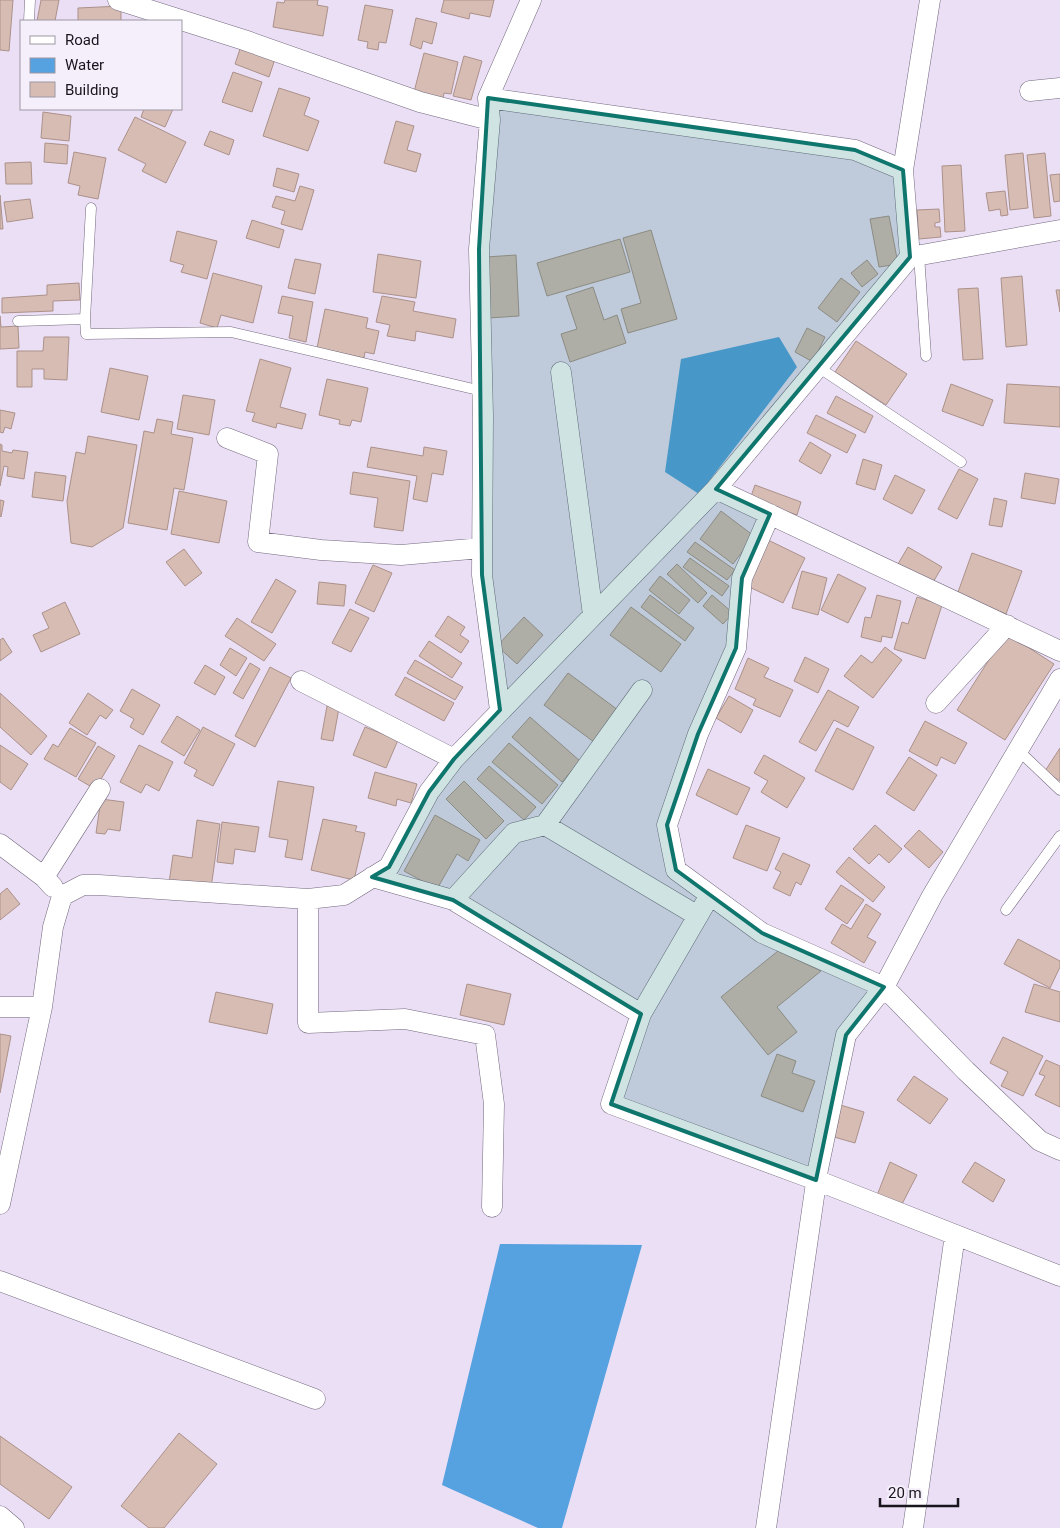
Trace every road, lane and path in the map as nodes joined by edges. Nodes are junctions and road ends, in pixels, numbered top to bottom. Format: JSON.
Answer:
{"nodes":[{"id":1,"x":30,"y":0,"type":"edge"},
{"id":2,"x":118,"y":0,"type":"edge"},
{"id":3,"x":531,"y":0,"type":"edge"},
{"id":4,"x":930,"y":0,"type":"edge"},
{"id":5,"x":29,"y":20,"type":"edge"},
{"id":6,"x":181,"y":20,"type":"edge"},
{"id":7,"x":182,"y":20,"type":"edge"},
{"id":8,"x":1060,"y":88,"type":"edge"},
{"id":9,"x":1030,"y":91,"type":"dead end"},
{"id":10,"x":488,"y":98,"type":"junction"},
{"id":11,"x":490,"y":120,"type":"junction"},
{"id":12,"x":904,"y":170,"type":"junction"},
{"id":13,"x":91,"y":208,"type":"dead end"},
{"id":14,"x":1060,"y":230,"type":"edge"},
{"id":15,"x":915,"y":256,"type":"junction"},
{"id":16,"x":85,"y":319,"type":"junction"},
{"id":17,"x":18,"y":321,"type":"dead end"},
{"id":18,"x":926,"y":356,"type":"dead end"},
{"id":19,"x":818,"y":367,"type":"junction"},
{"id":20,"x":562,"y":372,"type":"dead end"},
{"id":21,"x":482,"y":391,"type":"junction"},
{"id":22,"x":227,"y":438,"type":"dead end"},
{"id":23,"x":961,"y":462,"type":"dead end"},
{"id":24,"x":716,"y":489,"type":"junction"},
{"id":25,"x":770,"y":514,"type":"junction"},
{"id":26,"x":482,"y":548,"type":"junction"},
{"id":27,"x":593,"y":615,"type":"junction"},
{"id":28,"x":1007,"y":625,"type":"junction"},
{"id":29,"x":1060,"y":651,"type":"edge"},
{"id":30,"x":1060,"y":679,"type":"edge"},
{"id":31,"x":301,"y":681,"type":"dead end"},
{"id":32,"x":642,"y":690,"type":"dead end"},
{"id":33,"x":936,"y":703,"type":"dead end"},
{"id":34,"x":500,"y":710,"type":"junction"},
{"id":35,"x":1018,"y":750,"type":"junction"},
{"id":36,"x":454,"y":759,"type":"junction"},
{"id":37,"x":100,"y":789,"type":"dead end"},
{"id":38,"x":1060,"y":790,"type":"edge"},
{"id":39,"x":545,"y":825,"type":"junction"},
{"id":40,"x":1060,"y":836,"type":"edge"},
{"id":41,"x":0,"y":844,"type":"edge"},
{"id":42,"x":44,"y":877,"type":"junction"},
{"id":43,"x":372,"y":877,"type":"junction"},
{"id":44,"x":710,"y":895,"type":"junction"},
{"id":45,"x":62,"y":896,"type":"junction"},
{"id":46,"x":308,"y":898,"type":"junction"},
{"id":47,"x":453,"y":900,"type":"junction"},
{"id":48,"x":1006,"y":910,"type":"dead end"},
{"id":49,"x":698,"y":916,"type":"junction"},
{"id":50,"x":884,"y":987,"type":"junction"},
{"id":51,"x":42,"y":1007,"type":"junction"},
{"id":52,"x":0,"y":1008,"type":"edge"},
{"id":53,"x":641,"y":1014,"type":"junction"},
{"id":54,"x":1060,"y":1150,"type":"edge"},
{"id":55,"x":816,"y":1180,"type":"junction"},
{"id":56,"x":0,"y":1204,"type":"edge"},
{"id":57,"x":492,"y":1207,"type":"dead end"},
{"id":58,"x":955,"y":1235,"type":"junction"},
{"id":59,"x":1060,"y":1276,"type":"edge"},
{"id":60,"x":0,"y":1281,"type":"edge"},
{"id":61,"x":315,"y":1398,"type":"dead end"},
{"id":62,"x":0,"y":1516,"type":"edge"},
{"id":63,"x":14,"y":1528,"type":"edge"},
{"id":64,"x":766,"y":1528,"type":"edge"},
{"id":65,"x":913,"y":1528,"type":"edge"}],
"edges":[{"from":1,"to":5,"type":"lane"},
{"from":2,"to":6,"type":"street"},
{"from":3,"to":10,"type":"street"},
{"from":4,"to":12,"type":"street"},
{"from":7,"to":11,"type":"street"},
{"from":8,"to":9,"type":"street"},
{"from":10,"to":11,"type":"street"},
{"from":10,"to":12,"type":"street"},
{"from":11,"to":21,"type":"street"},
{"from":12,"to":15,"type":"street"},
{"from":13,"to":16,"type":"lane"},
{"from":14,"to":15,"type":"street"},
{"from":15,"to":18,"type":"lane"},
{"from":15,"to":19,"type":"street"},
{"from":16,"to":17,"type":"lane"},
{"from":16,"to":21,"type":"lane"},
{"from":19,"to":23,"type":"lane"},
{"from":19,"to":24,"type":"street"},
{"from":20,"to":27,"type":"street"},
{"from":21,"to":26,"type":"street"},
{"from":22,"to":26,"type":"street"},
{"from":24,"to":25,"type":"street"},
{"from":24,"to":27,"type":"street"},
{"from":25,"to":28,"type":"street"},
{"from":25,"to":44,"type":"street"},
{"from":26,"to":34,"type":"street"},
{"from":27,"to":34,"type":"street"},
{"from":28,"to":29,"type":"street"},
{"from":28,"to":33,"type":"street"},
{"from":30,"to":35,"type":"street"},
{"from":31,"to":36,"type":"street"},
{"from":32,"to":39,"type":"street"},
{"from":34,"to":36,"type":"street"},
{"from":35,"to":38,"type":"lane"},
{"from":35,"to":50,"type":"street"},
{"from":36,"to":43,"type":"street"},
{"from":37,"to":42,"type":"street"},
{"from":39,"to":47,"type":"street"},
{"from":39,"to":49,"type":"street"},
{"from":40,"to":48,"type":"lane"},
{"from":41,"to":42,"type":"street"},
{"from":42,"to":45,"type":"street"},
{"from":43,"to":46,"type":"street"},
{"from":43,"to":47,"type":"street"},
{"from":44,"to":49,"type":"street"},
{"from":44,"to":50,"type":"street"},
{"from":45,"to":46,"type":"street"},
{"from":45,"to":51,"type":"street"},
{"from":46,"to":57,"type":"street"},
{"from":47,"to":53,"type":"street"},
{"from":49,"to":53,"type":"street"},
{"from":50,"to":54,"type":"street"},
{"from":50,"to":55,"type":"street"},
{"from":51,"to":52,"type":"street"},
{"from":51,"to":56,"type":"street"},
{"from":53,"to":55,"type":"street"},
{"from":55,"to":58,"type":"street"},
{"from":55,"to":64,"type":"street"},
{"from":58,"to":59,"type":"street"},
{"from":58,"to":65,"type":"street"},
{"from":60,"to":61,"type":"street"},
{"from":62,"to":63,"type":"street"}]}
